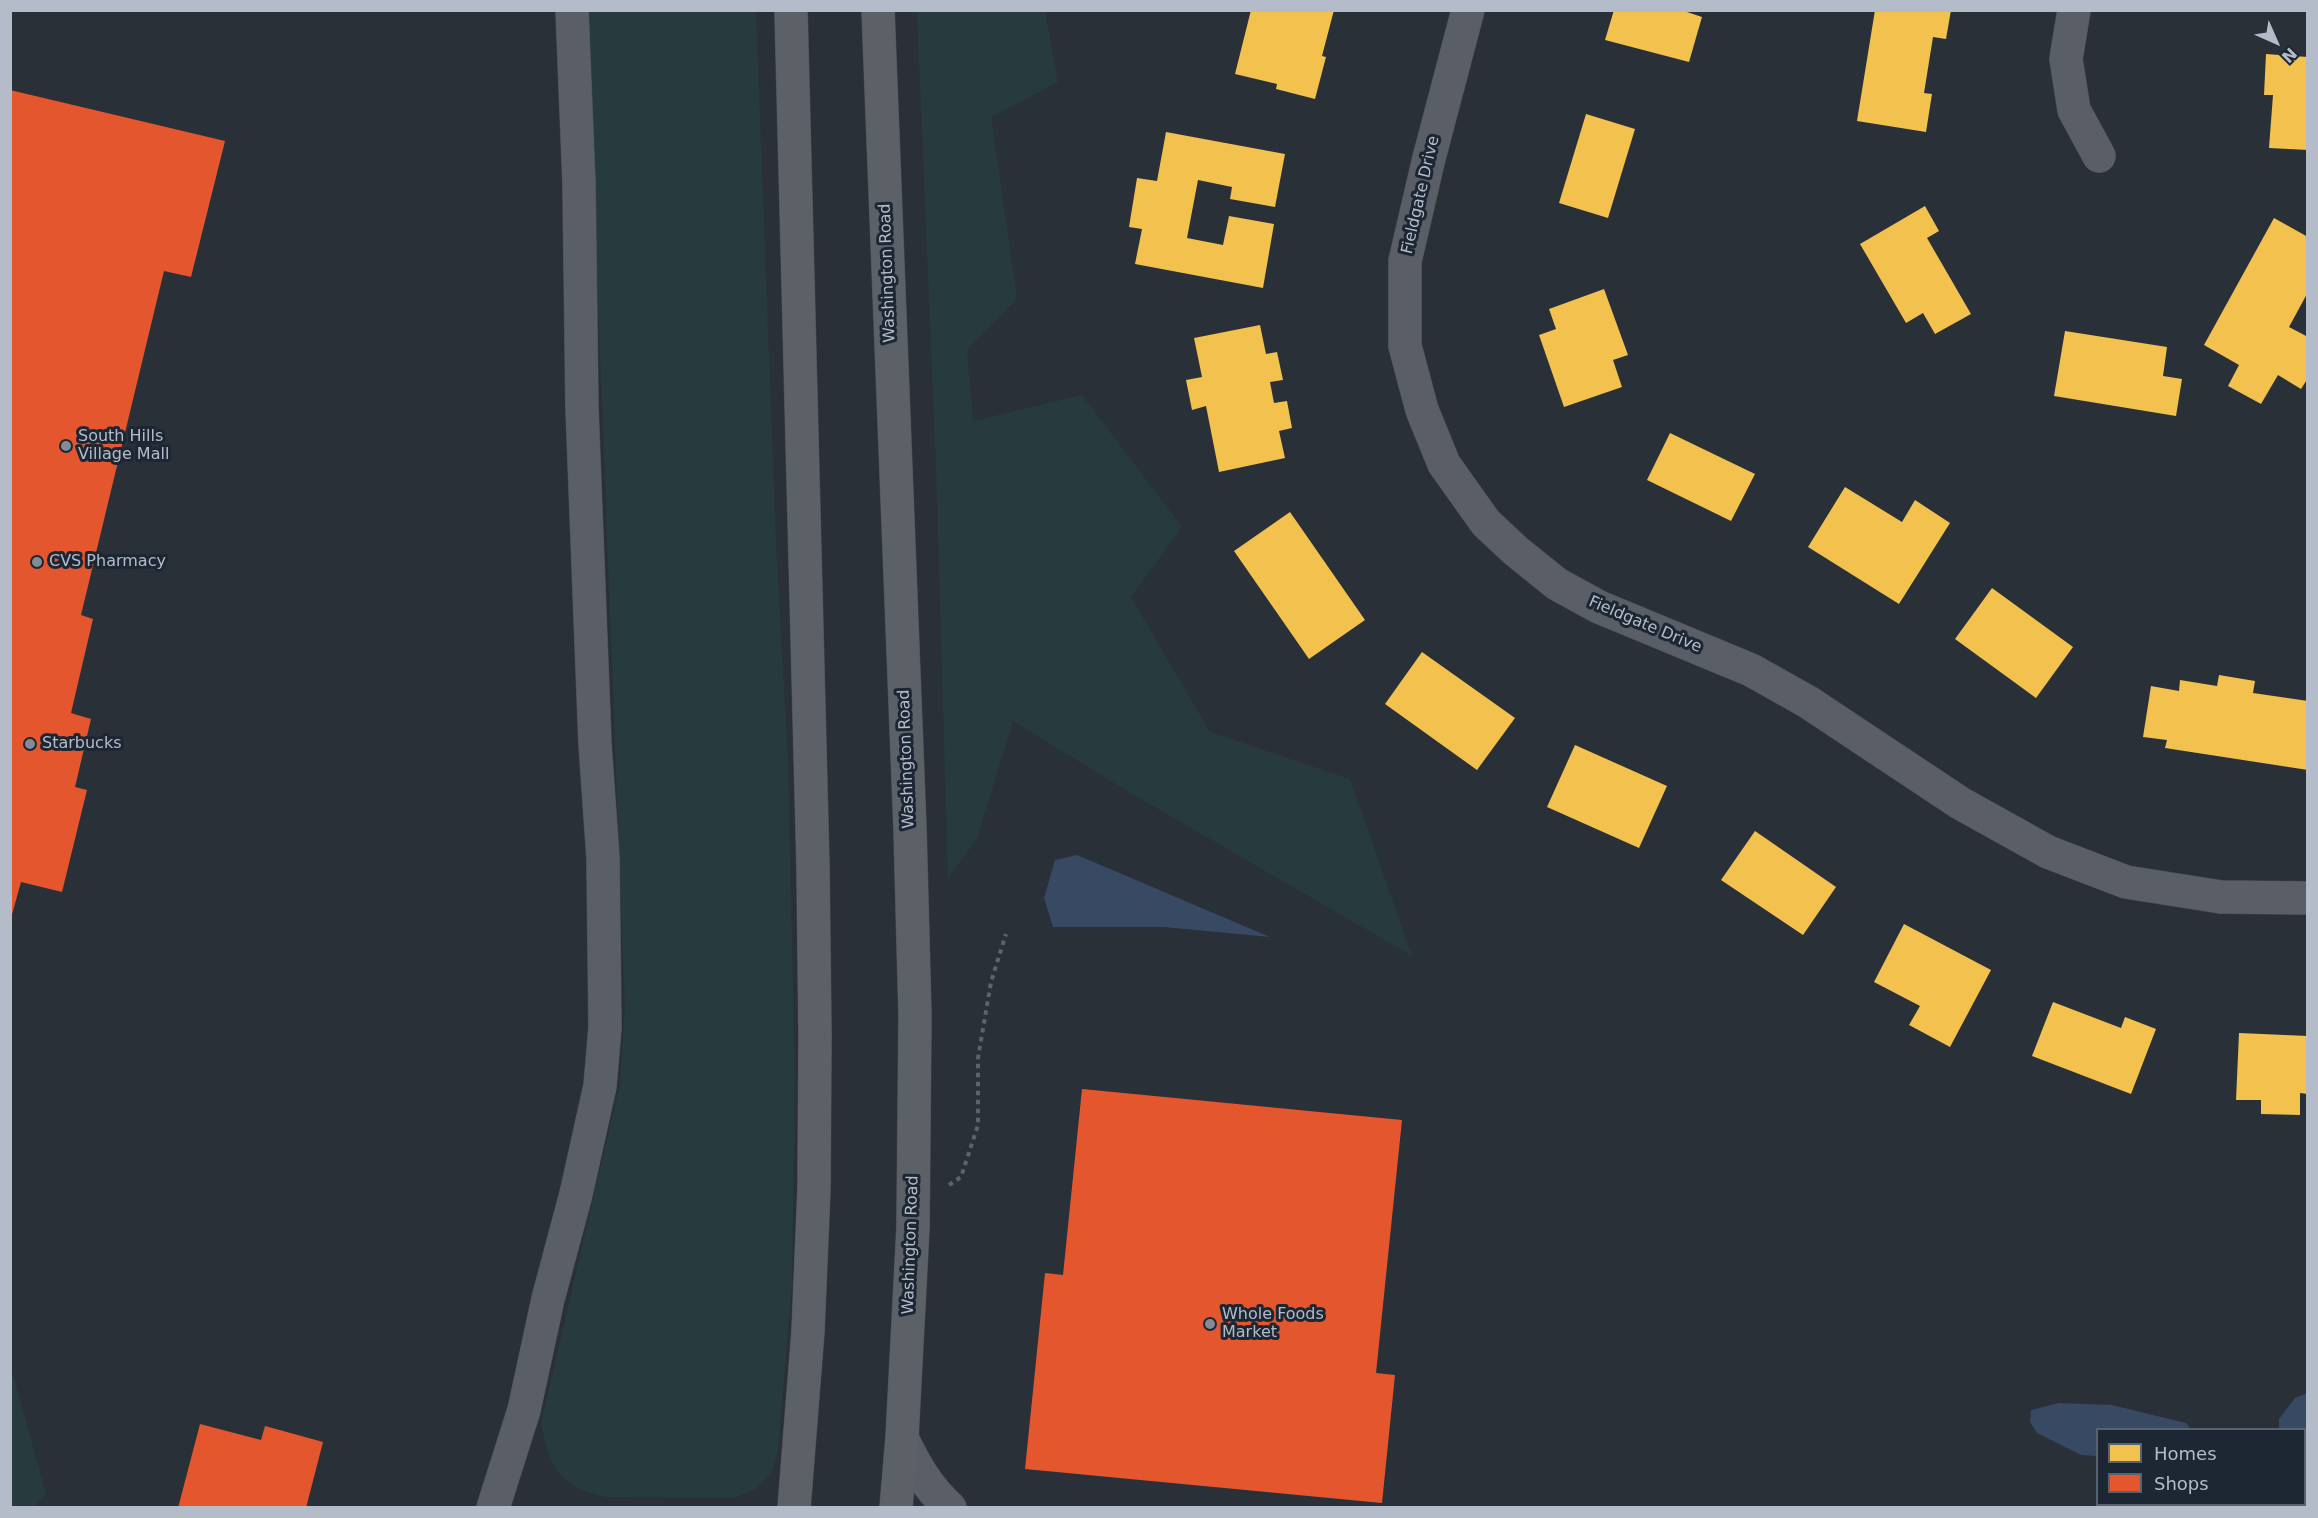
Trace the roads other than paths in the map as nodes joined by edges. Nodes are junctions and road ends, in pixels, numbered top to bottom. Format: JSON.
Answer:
{"nodes":[{"id":1,"x":572,"y":10,"type":"edge"},
{"id":2,"x":791,"y":10,"type":"edge"},
{"id":3,"x":878,"y":10,"type":"edge"},
{"id":4,"x":1468,"y":10,"type":"edge"},
{"id":5,"x":2074,"y":10,"type":"edge"},
{"id":6,"x":2099,"y":156,"type":"dead end"},
{"id":7,"x":2307,"y":898,"type":"edge"},
{"id":8,"x":902,"y":1438,"type":"junction"},
{"id":9,"x":494,"y":1508,"type":"edge"},
{"id":10,"x":794,"y":1508,"type":"edge"},
{"id":11,"x":896,"y":1508,"type":"edge"},
{"id":12,"x":950,"y":1508,"type":"edge"}],
"edges":[{"from":1,"to":9,"type":"street"},
{"from":2,"to":10,"type":"main road"},
{"from":3,"to":8,"type":"main road","name":"Washington Road"},
{"from":4,"to":7,"type":"street","name":"Fieldgate Drive"},
{"from":5,"to":6,"type":"street"},
{"from":8,"to":11,"type":"main road","name":"Washington Road"},
{"from":8,"to":12,"type":"street"}]}
